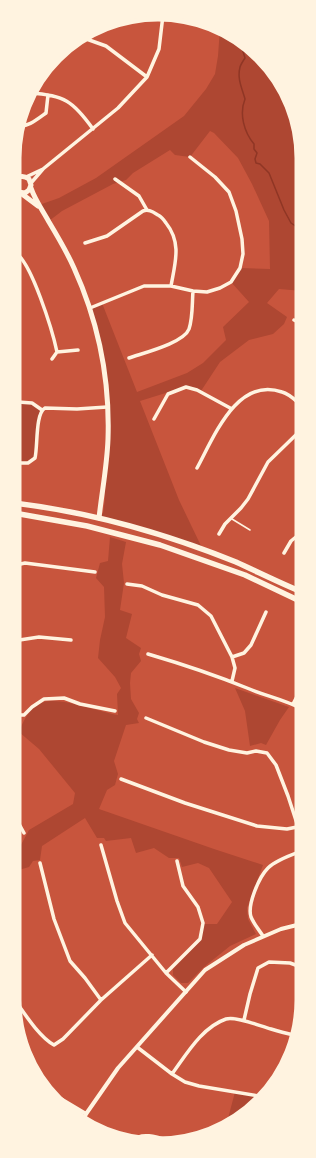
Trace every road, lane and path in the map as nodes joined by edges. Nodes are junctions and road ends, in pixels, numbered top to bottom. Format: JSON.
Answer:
{"nodes":[{"id":1,"x":162,"y":19,"type":"edge"},
{"id":2,"x":86,"y":39,"type":"edge"},
{"id":3,"x":147,"y":77,"type":"junction"},
{"id":4,"x":35,"y":94,"type":"edge"},
{"id":5,"x":48,"y":95,"type":"junction"},
{"id":6,"x":23,"y":125,"type":"edge"},
{"id":7,"x":93,"y":129,"type":"junction"},
{"id":8,"x":190,"y":157,"type":"dead end"},
{"id":9,"x":43,"y":169,"type":"junction"},
{"id":10,"x":19,"y":174,"type":"edge"},
{"id":11,"x":24,"y":177,"type":"junction"},
{"id":12,"x":19,"y":178,"type":"edge"},
{"id":13,"x":116,"y":179,"type":"dead end"},
{"id":14,"x":31,"y":185,"type":"junction"},
{"id":15,"x":21,"y":193,"type":"joint"},
{"id":16,"x":40,"y":208,"type":"junction"},
{"id":17,"x":147,"y":210,"type":"junction"},
{"id":18,"x":85,"y":243,"type":"dead end"},
{"id":19,"x":19,"y":256,"type":"edge"},
{"id":20,"x":171,"y":286,"type":"junction"},
{"id":21,"x":194,"y":291,"type":"junction"},
{"id":22,"x":90,"y":308,"type":"junction"},
{"id":23,"x":294,"y":320,"type":"dead end"},
{"id":24,"x":297,"y":322,"type":"edge"},
{"id":25,"x":78,"y":350,"type":"dead end"},
{"id":26,"x":57,"y":352,"type":"junction"},
{"id":27,"x":128,"y":358,"type":"dead end"},
{"id":28,"x":52,"y":359,"type":"dead end"},
{"id":29,"x":19,"y":402,"type":"edge"},
{"id":30,"x":297,"y":402,"type":"edge"},
{"id":31,"x":107,"y":407,"type":"junction"},
{"id":32,"x":232,"y":409,"type":"junction"},
{"id":33,"x":42,"y":410,"type":"junction"},
{"id":34,"x":154,"y":419,"type":"dead end"},
{"id":35,"x":297,"y":434,"type":"edge"},
{"id":36,"x":19,"y":463,"type":"edge"},
{"id":37,"x":196,"y":468,"type":"dead end"},
{"id":38,"x":19,"y":504,"type":"edge"},
{"id":39,"x":19,"y":514,"type":"edge"},
{"id":40,"x":99,"y":518,"type":"junction"},
{"id":41,"x":231,"y":518,"type":"junction"},
{"id":42,"x":88,"y":526,"type":"junction"},
{"id":43,"x":107,"y":530,"type":"junction"},
{"id":44,"x":250,"y":530,"type":"dead end"},
{"id":45,"x":219,"y":534,"type":"dead end"},
{"id":46,"x":297,"y":536,"type":"edge"},
{"id":47,"x":284,"y":553,"type":"dead end"},
{"id":48,"x":19,"y":564,"type":"edge"},
{"id":49,"x":95,"y":572,"type":"dead end"},
{"id":50,"x":127,"y":584,"type":"dead end"},
{"id":51,"x":297,"y":590,"type":"edge"},
{"id":52,"x":297,"y":600,"type":"edge"},
{"id":53,"x":266,"y":612,"type":"dead end"},
{"id":54,"x":19,"y":640,"type":"edge"},
{"id":55,"x":71,"y":640,"type":"dead end"},
{"id":56,"x":148,"y":654,"type":"dead end"},
{"id":57,"x":232,"y":657,"type":"junction"},
{"id":58,"x":232,"y":681,"type":"junction"},
{"id":59,"x":297,"y":696,"type":"edge"},
{"id":60,"x":293,"y":704,"type":"junction"},
{"id":61,"x":297,"y":706,"type":"edge"},
{"id":62,"x":115,"y":711,"type":"dead end"},
{"id":63,"x":19,"y":715,"type":"edge"},
{"id":64,"x":146,"y":718,"type":"dead end"},
{"id":65,"x":121,"y":779,"type":"dead end"},
{"id":66,"x":297,"y":819,"type":"edge"},
{"id":67,"x":19,"y":824,"type":"edge"},
{"id":68,"x":297,"y":827,"type":"edge"},
{"id":69,"x":24,"y":833,"type":"dead end"},
{"id":70,"x":101,"y":845,"type":"dead end"},
{"id":71,"x":297,"y":853,"type":"edge"},
{"id":72,"x":177,"y":861,"type":"dead end"},
{"id":73,"x":40,"y":863,"type":"dead end"},
{"id":74,"x":297,"y":925,"type":"edge"},
{"id":75,"x":263,"y":936,"type":"junction"},
{"id":76,"x":152,"y":955,"type":"junction"},
{"id":77,"x":297,"y":966,"type":"edge"},
{"id":78,"x":166,"y":973,"type":"junction"},
{"id":79,"x":186,"y":992,"type":"junction"},
{"id":80,"x":101,"y":1000,"type":"junction"},
{"id":81,"x":19,"y":1005,"type":"edge"},
{"id":82,"x":244,"y":1020,"type":"junction"},
{"id":83,"x":292,"y":1035,"type":"edge"},
{"id":84,"x":137,"y":1047,"type":"junction"},
{"id":85,"x":172,"y":1074,"type":"junction"},
{"id":86,"x":259,"y":1096,"type":"edge"},
{"id":87,"x":59,"y":1098,"type":"edge"},
{"id":88,"x":86,"y":1114,"type":"junction"},
{"id":89,"x":84,"y":1118,"type":"edge"},
{"id":90,"x":136,"y":1137,"type":"edge"},
{"id":91,"x":162,"y":1139,"type":"edge"}],
"edges":[{"from":1,"to":3,"type":"street"},
{"from":2,"to":3,"type":"street"},
{"from":3,"to":7,"type":"street"},
{"from":4,"to":5,"type":"street"},
{"from":5,"to":6,"type":"street"},
{"from":5,"to":7,"type":"street"},
{"from":7,"to":9,"type":"street"},
{"from":8,"to":21,"type":"street"},
{"from":9,"to":11,"type":"street"},
{"from":9,"to":14,"type":"street"},
{"from":10,"to":11,"type":"main road"},
{"from":11,"to":12,"type":"main road"},
{"from":11,"to":14,"type":"main road"},
{"from":13,"to":17,"type":"street"},
{"from":14,"to":15,"type":"main road"},
{"from":14,"to":16,"type":"main road"},
{"from":15,"to":16,"type":"main road"},
{"from":16,"to":22,"type":"main road"},
{"from":17,"to":18,"type":"street"},
{"from":17,"to":20,"type":"street"},
{"from":19,"to":26,"type":"street"},
{"from":20,"to":21,"type":"street"},
{"from":20,"to":22,"type":"street"},
{"from":21,"to":27,"type":"street"},
{"from":22,"to":31,"type":"main road"},
{"from":23,"to":24,"type":"street"},
{"from":25,"to":26,"type":"street"},
{"from":26,"to":28,"type":"street"},
{"from":29,"to":33,"type":"street"},
{"from":30,"to":32,"type":"street"},
{"from":31,"to":33,"type":"street"},
{"from":31,"to":40,"type":"main road"},
{"from":32,"to":34,"type":"street"},
{"from":32,"to":37,"type":"street"},
{"from":33,"to":36,"type":"street"},
{"from":35,"to":41,"type":"street"},
{"from":38,"to":40,"type":"main road"},
{"from":39,"to":42,"type":"main road"},
{"from":40,"to":42,"type":"main road"},
{"from":40,"to":43,"type":"main road"},
{"from":40,"to":51,"type":"main road"},
{"from":41,"to":44,"type":"lane"},
{"from":41,"to":45,"type":"street"},
{"from":42,"to":43,"type":"main road"},
{"from":43,"to":52,"type":"main road"},
{"from":46,"to":47,"type":"street"},
{"from":48,"to":49,"type":"street"},
{"from":50,"to":57,"type":"street"},
{"from":53,"to":57,"type":"street"},
{"from":54,"to":55,"type":"street"},
{"from":56,"to":58,"type":"street"},
{"from":57,"to":58,"type":"street"},
{"from":58,"to":60,"type":"street"},
{"from":59,"to":60,"type":"street"},
{"from":60,"to":61,"type":"street"},
{"from":62,"to":63,"type":"street"},
{"from":64,"to":66,"type":"street"},
{"from":65,"to":68,"type":"street"},
{"from":67,"to":69,"type":"street"},
{"from":70,"to":76,"type":"street"},
{"from":71,"to":75,"type":"street"},
{"from":72,"to":78,"type":"street"},
{"from":73,"to":80,"type":"street"},
{"from":74,"to":75,"type":"street"},
{"from":75,"to":79,"type":"street"},
{"from":76,"to":78,"type":"street"},
{"from":76,"to":80,"type":"street"},
{"from":77,"to":82,"type":"street"},
{"from":78,"to":79,"type":"street"},
{"from":79,"to":84,"type":"street"},
{"from":80,"to":81,"type":"street"},
{"from":82,"to":83,"type":"street"},
{"from":82,"to":85,"type":"street"},
{"from":84,"to":85,"type":"street"},
{"from":84,"to":88,"type":"street"},
{"from":85,"to":86,"type":"street"},
{"from":87,"to":88,"type":"street"},
{"from":88,"to":89,"type":"street"},
{"from":90,"to":91,"type":"street"}]}
